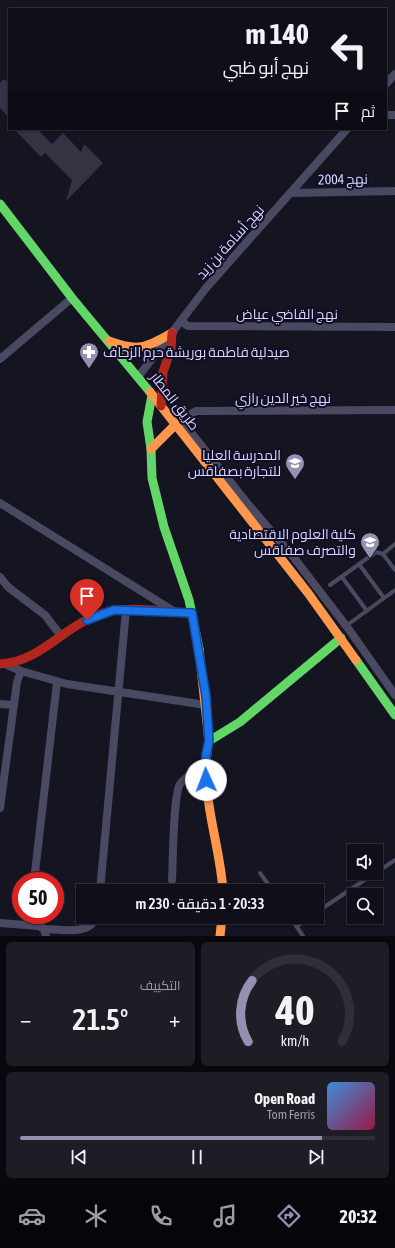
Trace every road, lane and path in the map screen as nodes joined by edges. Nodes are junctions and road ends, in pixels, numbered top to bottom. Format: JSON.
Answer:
{"nodes":[{"id":1,"x":395,"y":74,"type":"edge"},
{"id":2,"x":387,"y":83,"type":"edge"},
{"id":3,"x":346,"y":130,"type":"edge"},
{"id":4,"x":395,"y":191,"type":"edge"},
{"id":5,"x":291,"y":193,"type":"junction"},
{"id":6,"x":0,"y":204,"type":"edge"},
{"id":7,"x":72,"y":298,"type":"junction"},
{"id":8,"x":181,"y":321,"type":"junction"},
{"id":9,"x":395,"y":327,"type":"edge"},
{"id":10,"x":172,"y":333,"type":"junction"},
{"id":11,"x":108,"y":341,"type":"junction"},
{"id":12,"x":0,"y":359,"type":"edge"},
{"id":13,"x":138,"y":377,"type":"junction"},
{"id":14,"x":152,"y":395,"type":"junction"},
{"id":15,"x":161,"y":406,"type":"junction"},
{"id":16,"x":395,"y":410,"type":"edge"},
{"id":17,"x":178,"y":422,"type":"junction"},
{"id":18,"x":151,"y":449,"type":"junction"},
{"id":19,"x":0,"y":503,"type":"edge"},
{"id":20,"x":395,"y":544,"type":"edge"},
{"id":21,"x":382,"y":554,"type":"junction"},
{"id":22,"x":359,"y":564,"type":"junction"},
{"id":23,"x":395,"y":570,"type":"edge"},
{"id":24,"x":0,"y":577,"type":"edge"},
{"id":25,"x":342,"y":577,"type":"junction"},
{"id":26,"x":330,"y":586,"type":"dead end"},
{"id":27,"x":395,"y":590,"type":"edge"},
{"id":28,"x":384,"y":598,"type":"junction"},
{"id":29,"x":126,"y":610,"type":"junction"},
{"id":30,"x":367,"y":611,"type":"junction"},
{"id":31,"x":178,"y":613,"type":"junction"},
{"id":32,"x":192,"y":613,"type":"junction"},
{"id":33,"x":348,"y":629,"type":"junction"},
{"id":34,"x":61,"y":636,"type":"junction"},
{"id":35,"x":341,"y":638,"type":"junction"},
{"id":36,"x":3,"y":664,"type":"edge"},
{"id":37,"x":21,"y":671,"type":"junction"},
{"id":38,"x":57,"y":682,"type":"junction"},
{"id":39,"x":117,"y":691,"type":"junction"},
{"id":40,"x":394,"y":693,"type":"edge"},
{"id":41,"x":0,"y":704,"type":"edge"},
{"id":42,"x":206,"y":704,"type":"junction"},
{"id":43,"x":14,"y":705,"type":"junction"},
{"id":44,"x":395,"y":715,"type":"edge"},
{"id":45,"x":209,"y":741,"type":"junction"},
{"id":46,"x":206,"y":766,"type":"junction"},
{"id":47,"x":3,"y":769,"type":"edge"},
{"id":48,"x":0,"y":803,"type":"edge"},
{"id":49,"x":395,"y":860,"type":"edge"},
{"id":50,"x":383,"y":868,"type":"edge"},
{"id":51,"x":35,"y":872,"type":"edge"},
{"id":52,"x":260,"y":873,"type":"dead end"},
{"id":53,"x":172,"y":880,"type":"dead end"},
{"id":54,"x":365,"y":880,"type":"edge"},
{"id":55,"x":101,"y":884,"type":"edge"},
{"id":56,"x":222,"y":884,"type":"edge"},
{"id":57,"x":267,"y":884,"type":"edge"},
{"id":58,"x":324,"y":907,"type":"edge"},
{"id":59,"x":0,"y":923,"type":"edge"},
{"id":60,"x":92,"y":924,"type":"edge"},
{"id":61,"x":221,"y":924,"type":"edge"},
{"id":62,"x":300,"y":924,"type":"edge"},
{"id":63,"x":28,"y":925,"type":"joint"},
{"id":64,"x":297,"y":926,"type":"joint"},
{"id":65,"x":45,"y":932,"type":"edge"},
{"id":66,"x":220,"y":936,"type":"edge"},
{"id":67,"x":303,"y":936,"type":"edge"}],
"edges":[{"from":1,"to":2,"type":"street"},
{"from":3,"to":5,"type":"street","name":"نهج أسامة بن زيد"},
{"from":4,"to":5,"type":"street","name":"نهج 2004"},
{"from":5,"to":8,"type":"street","name":"نهج أسامة بن زيد"},
{"from":6,"to":7,"type":"main road","name":"طريق المطار"},
{"from":7,"to":11,"type":"main road","name":"طريق المطار"},
{"from":7,"to":12,"type":"street"},
{"from":8,"to":9,"type":"street","name":"نهج القاضي عياض"},
{"from":8,"to":10,"type":"street","name":"نهج أسامة بن زيد"},
{"from":10,"to":11,"type":"main road"},
{"from":10,"to":13,"type":"street","name":"نهج أسامة بن زيد"},
{"from":10,"to":15,"type":"main road"},
{"from":11,"to":13,"type":"main road","name":"طريق المطار"},
{"from":13,"to":14,"type":"main road","name":"طريق المطار"},
{"from":14,"to":15,"type":"main road","name":"طريق المطار"},
{"from":14,"to":18,"type":"main road"},
{"from":15,"to":17,"type":"main road","name":"طريق المطار"},
{"from":16,"to":17,"type":"street","name":"نهج خير الدين رازي"},
{"from":17,"to":18,"type":"main road"},
{"from":17,"to":33,"type":"street"},
{"from":17,"to":35,"type":"main road","name":"طريق المطار"},
{"from":18,"to":32,"type":"main road"},
{"from":19,"to":31,"type":"street"},
{"from":20,"to":21,"type":"lane"},
{"from":21,"to":22,"type":"lane"},
{"from":21,"to":23,"type":"lane"},
{"from":22,"to":25,"type":"lane"},
{"from":22,"to":28,"type":"lane"},
{"from":24,"to":34,"type":"street"},
{"from":25,"to":26,"type":"lane"},
{"from":25,"to":30,"type":"lane"},
{"from":27,"to":28,"type":"lane"},
{"from":28,"to":30,"type":"lane"},
{"from":29,"to":31,"type":"main road"},
{"from":29,"to":34,"type":"main road"},
{"from":29,"to":39,"type":"street"},
{"from":30,"to":33,"type":"lane"},
{"from":31,"to":32,"type":"main road"},
{"from":32,"to":42,"type":"main road"},
{"from":33,"to":35,"type":"street"},
{"from":33,"to":40,"type":"street"},
{"from":34,"to":36,"type":"main road"},
{"from":35,"to":44,"type":"main road","name":"طريق المطار"},
{"from":35,"to":45,"type":"main road"},
{"from":36,"to":37,"type":"street"},
{"from":37,"to":38,"type":"street"},
{"from":37,"to":43,"type":"street"},
{"from":38,"to":39,"type":"street"},
{"from":38,"to":51,"type":"street"},
{"from":39,"to":42,"type":"street"},
{"from":39,"to":55,"type":"street"},
{"from":41,"to":43,"type":"street"},
{"from":42,"to":45,"type":"main road"},
{"from":43,"to":47,"type":"street"},
{"from":45,"to":46,"type":"main road"},
{"from":46,"to":53,"type":"street"},
{"from":46,"to":56,"type":"main road"},
{"from":47,"to":48,"type":"street"},
{"from":49,"to":50,"type":"lane"},
{"from":52,"to":57,"type":"lane"},
{"from":54,"to":58,"type":"lane"},
{"from":59,"to":63,"type":"street"},
{"from":60,"to":65,"type":"street"},
{"from":61,"to":66,"type":"main road"},
{"from":62,"to":64,"type":"lane"},
{"from":63,"to":65,"type":"street"},
{"from":64,"to":67,"type":"lane"}]}
